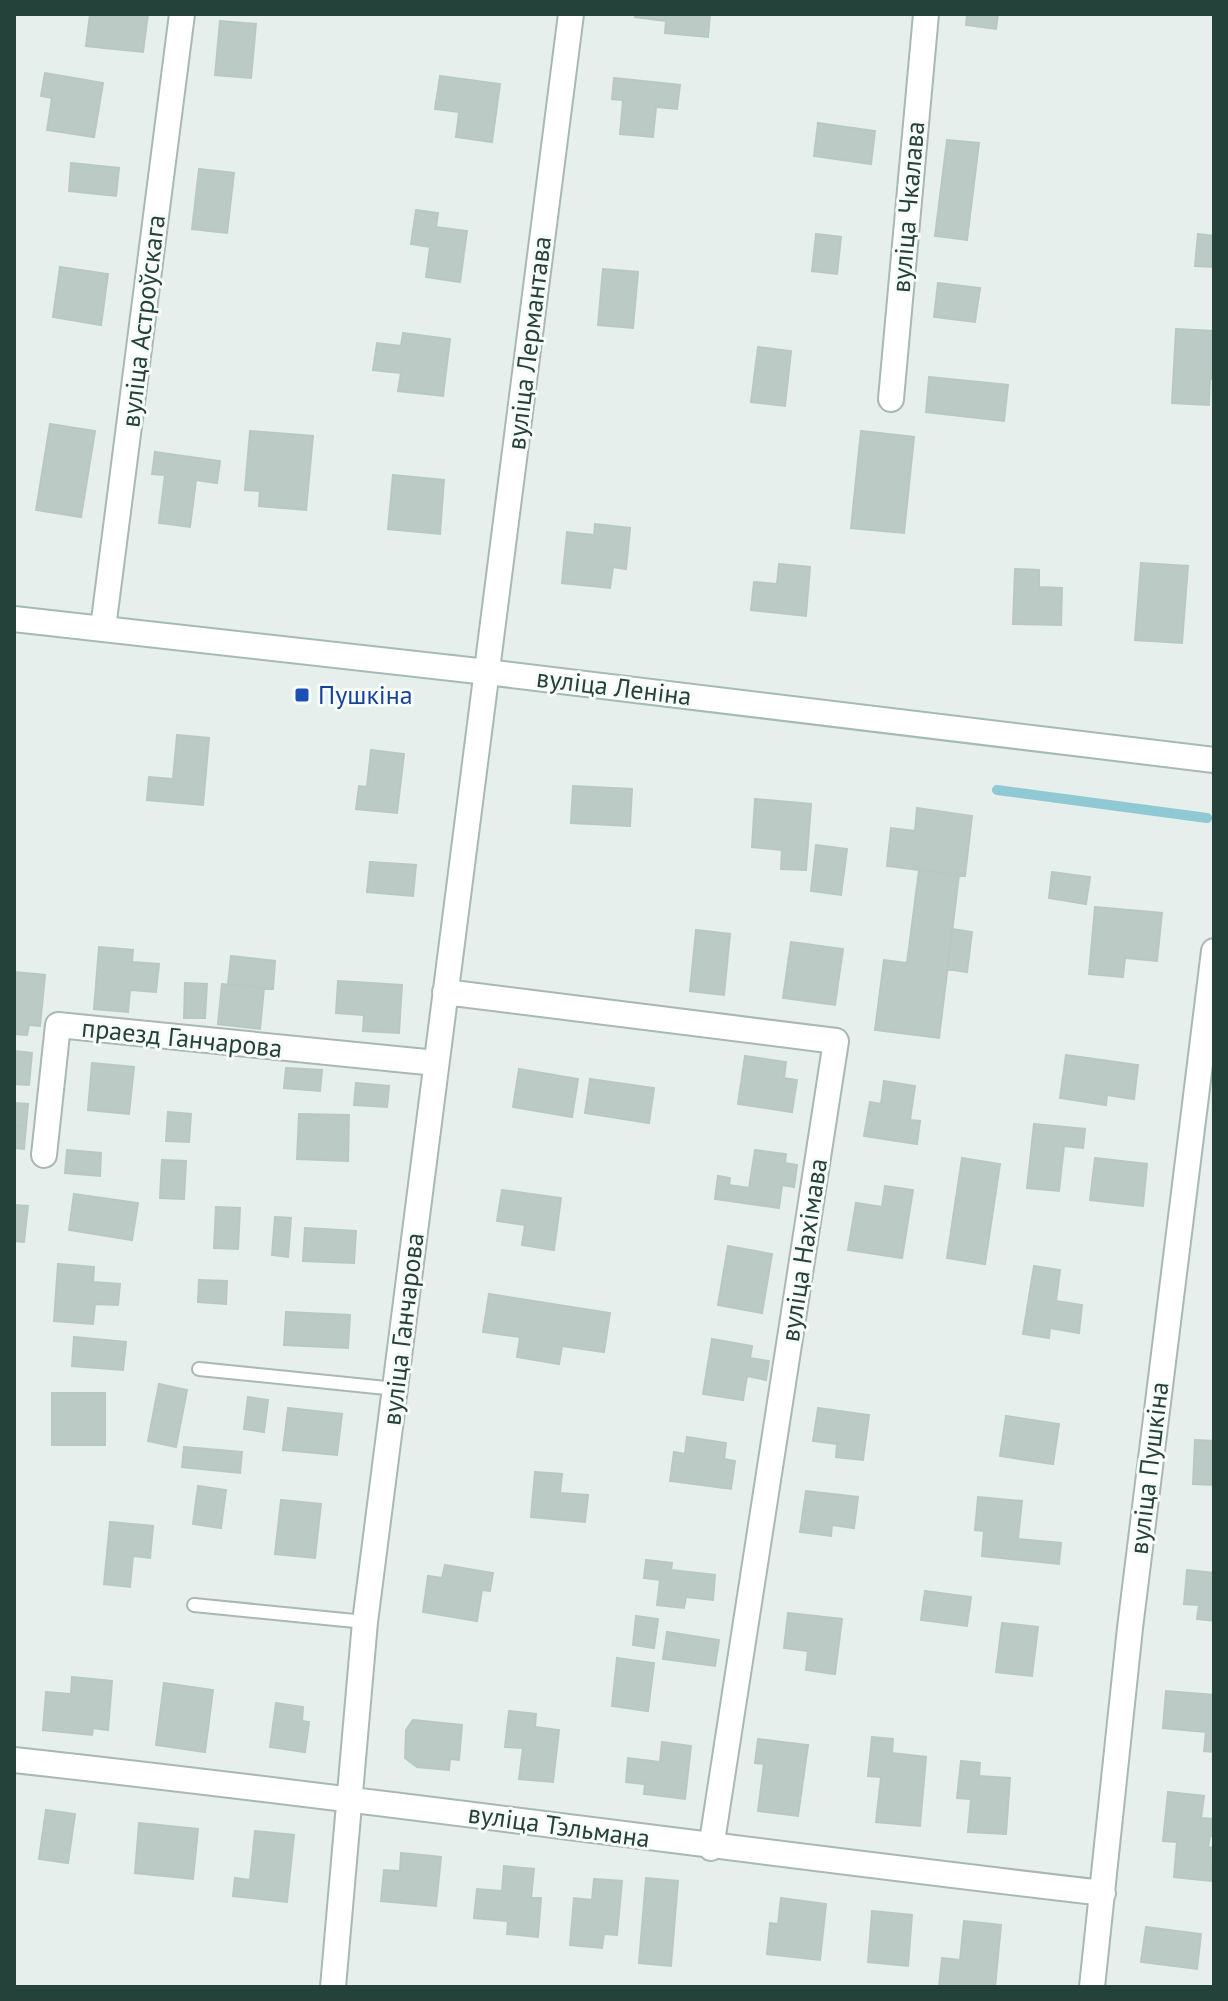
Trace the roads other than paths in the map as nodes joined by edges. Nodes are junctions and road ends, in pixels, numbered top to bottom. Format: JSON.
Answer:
{"nodes":[{"id":1,"x":182,"y":14,"type":"edge"},
{"id":2,"x":571,"y":14,"type":"edge"},
{"id":3,"x":926,"y":14,"type":"edge"},
{"id":4,"x":891,"y":399,"type":"dead end"},
{"id":5,"x":14,"y":619,"type":"edge"},
{"id":6,"x":103,"y":628,"type":"junction"},
{"id":7,"x":487,"y":672,"type":"junction"},
{"id":8,"x":1214,"y":760,"type":"edge"},
{"id":9,"x":1214,"y":951,"type":"edge"},
{"id":10,"x":445,"y":992,"type":"junction"},
{"id":11,"x":436,"y":1063,"type":"junction"},
{"id":12,"x":44,"y":1155,"type":"dead end"},
{"id":13,"x":199,"y":1369,"type":"dead end"},
{"id":14,"x":396,"y":1389,"type":"junction"},
{"id":15,"x":194,"y":1605,"type":"dead end"},
{"id":16,"x":365,"y":1622,"type":"junction"},
{"id":17,"x":14,"y":1760,"type":"edge"},
{"id":18,"x":348,"y":1797,"type":"junction"},
{"id":19,"x":711,"y":1848,"type":"junction"},
{"id":20,"x":1103,"y":1893,"type":"junction"},
{"id":21,"x":333,"y":1987,"type":"edge"},
{"id":22,"x":1092,"y":1987,"type":"edge"}],
"edges":[{"from":1,"to":6,"type":"street","name":"вуліца Астроўскага"},
{"from":2,"to":7,"type":"street","name":"вуліца Лермантава"},
{"from":3,"to":4,"type":"street","name":"вуліца Чкалава"},
{"from":5,"to":6,"type":"street","name":"вуліца Леніна"},
{"from":6,"to":7,"type":"street","name":"вуліца Леніна"},
{"from":7,"to":8,"type":"street","name":"вуліца Леніна"},
{"from":7,"to":10,"type":"street","name":"вуліца Ганчарова"},
{"from":9,"to":20,"type":"street","name":"вуліца Пушкіна"},
{"from":10,"to":11,"type":"street","name":"вуліца Ганчарова"},
{"from":10,"to":19,"type":"street","name":"вуліца Нахімава"},
{"from":11,"to":12,"type":"street","name":"праезд Ганчарова"},
{"from":11,"to":14,"type":"street","name":"вуліца Ганчарова"},
{"from":13,"to":14,"type":"lane"},
{"from":14,"to":16,"type":"street","name":"вуліца Ганчарова"},
{"from":15,"to":16,"type":"lane"},
{"from":16,"to":18,"type":"street","name":"вуліца Ганчарова"},
{"from":17,"to":18,"type":"street","name":"вуліца Тэльмана"},
{"from":18,"to":19,"type":"street","name":"вуліца Тэльмана"},
{"from":18,"to":21,"type":"street","name":"вуліца Ганчарова"},
{"from":19,"to":20,"type":"street","name":"вуліца Тэльмана"},
{"from":20,"to":22,"type":"street","name":"вуліца Пушкіна"}]}
